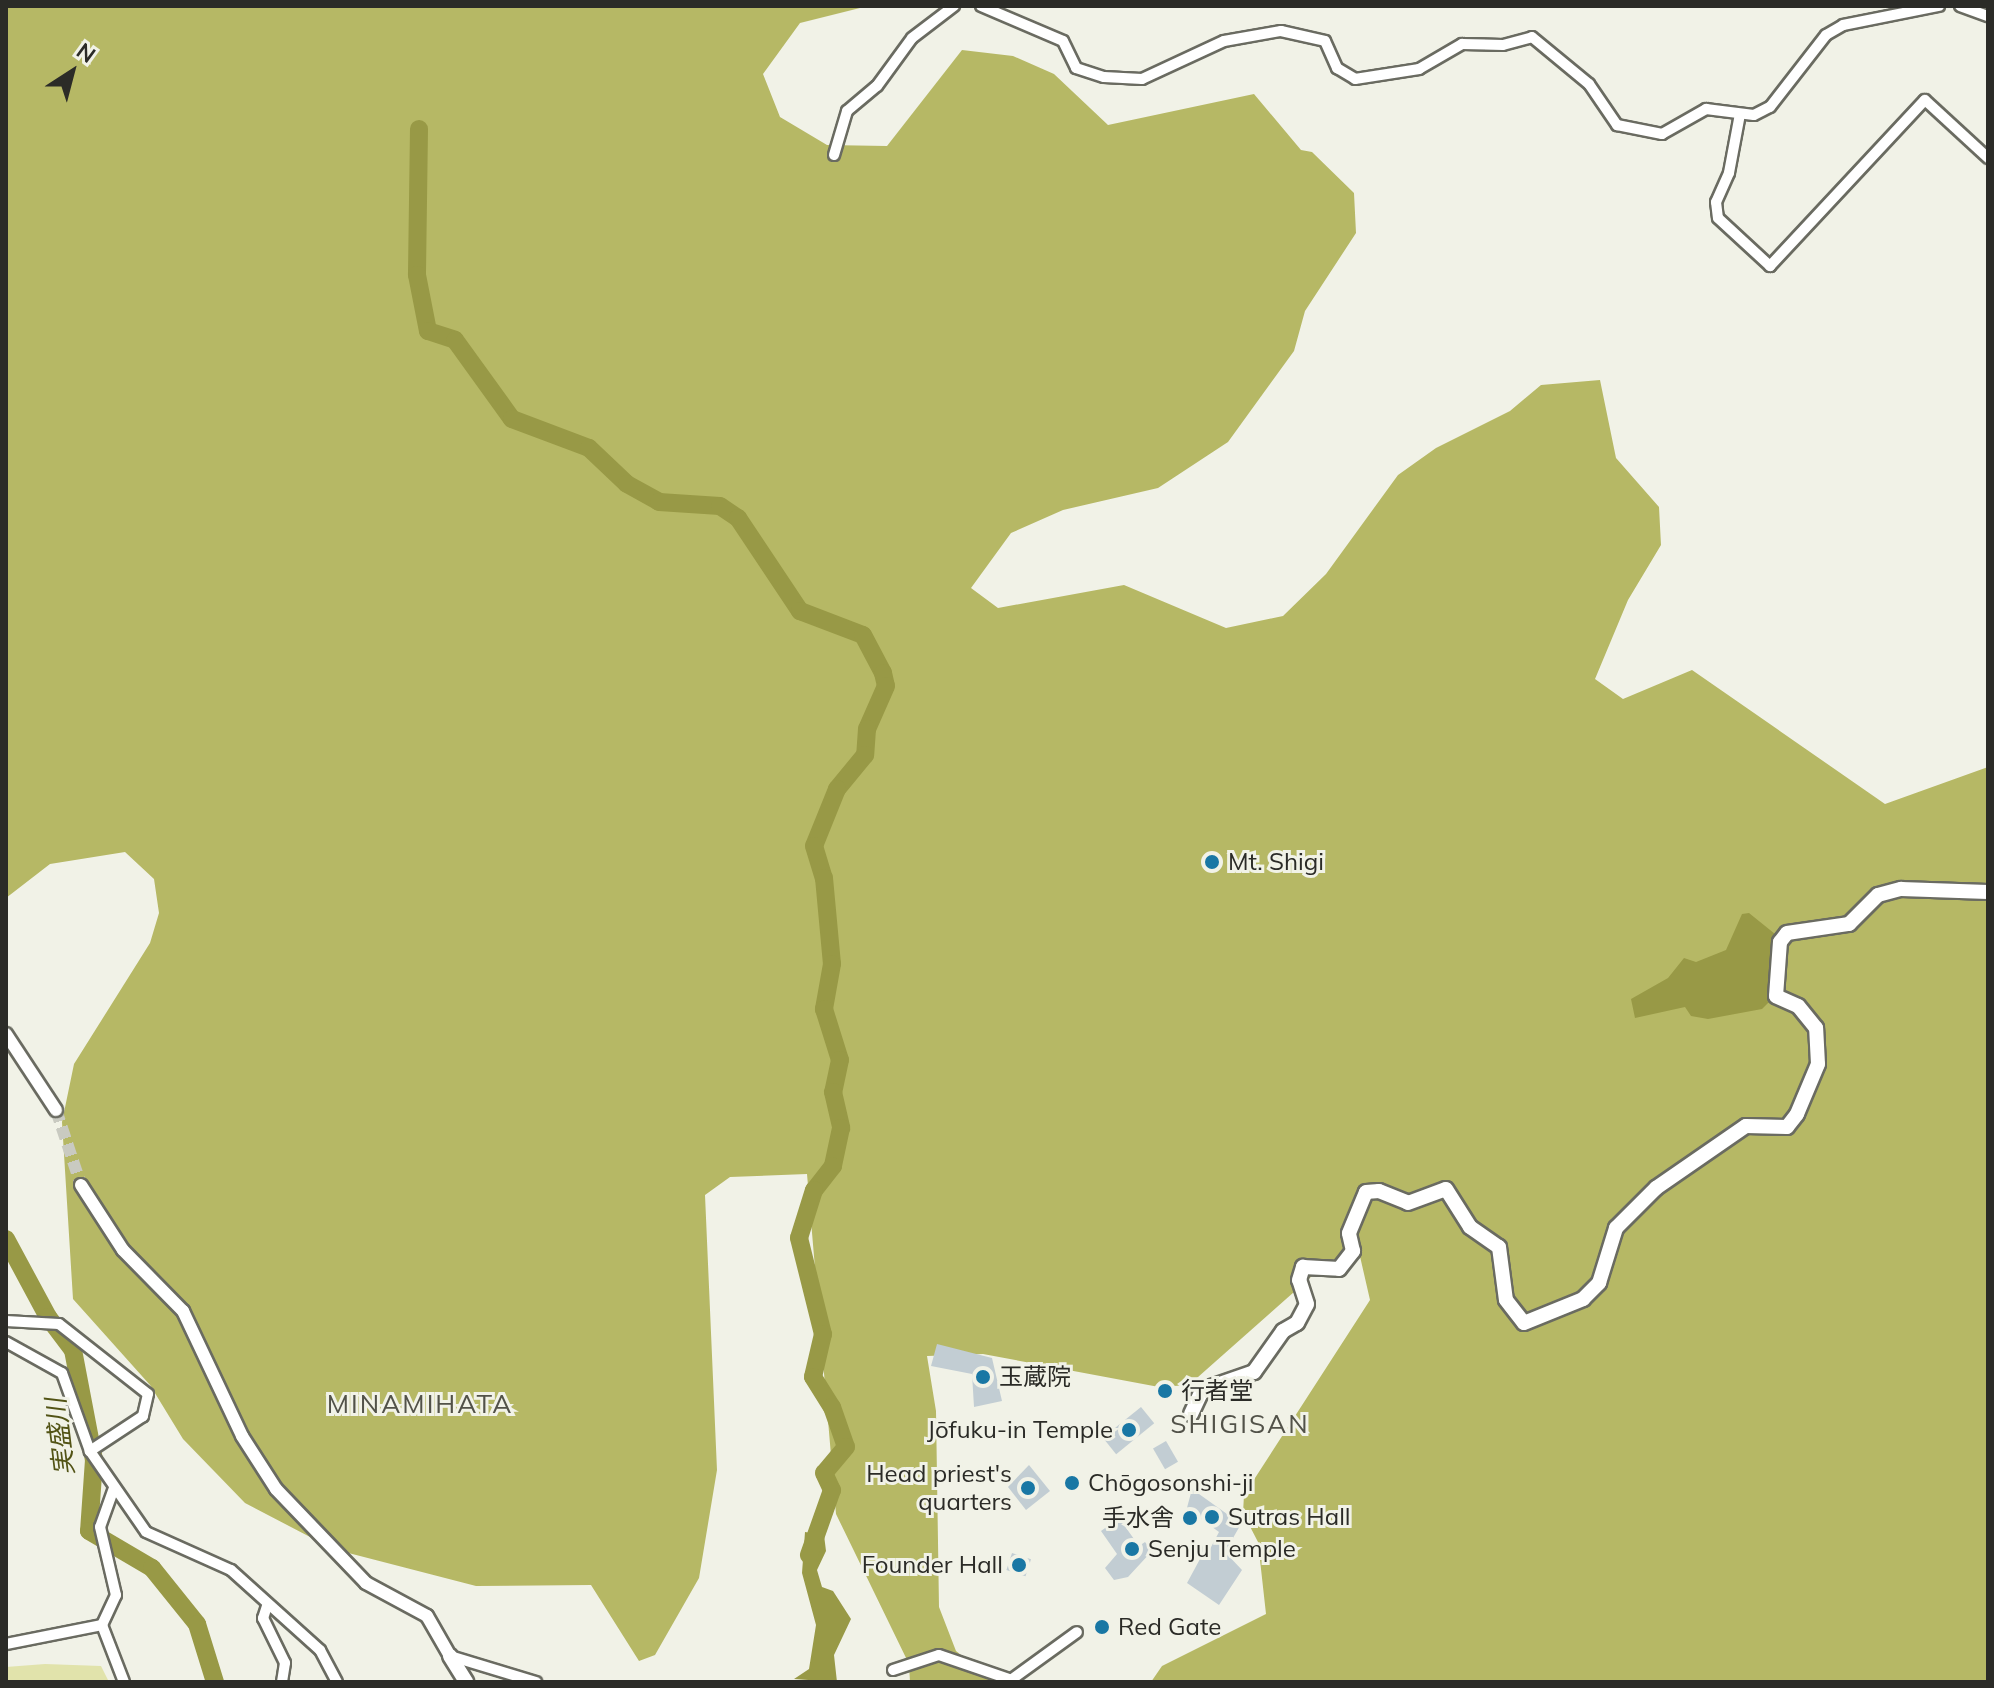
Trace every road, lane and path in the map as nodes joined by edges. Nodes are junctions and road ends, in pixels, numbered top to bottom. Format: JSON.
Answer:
{"nodes":[{"id":1,"x":954,"y":6,"type":"edge"},
{"id":2,"x":981,"y":6,"type":"edge"},
{"id":3,"x":1939,"y":6,"type":"edge"},
{"id":4,"x":1960,"y":6,"type":"edge"},
{"id":5,"x":1988,"y":16,"type":"edge"},
{"id":6,"x":1740,"y":114,"type":"junction"},
{"id":7,"x":834,"y":155,"type":"dead end"},
{"id":8,"x":1988,"y":158,"type":"edge"},
{"id":9,"x":1988,"y":892,"type":"edge"},
{"id":10,"x":6,"y":1034,"type":"edge"},
{"id":11,"x":56,"y":1110,"type":"tunnel mouth"},
{"id":12,"x":81,"y":1185,"type":"tunnel mouth"},
{"id":13,"x":6,"y":1321,"type":"edge"},
{"id":14,"x":6,"y":1342,"type":"edge"},
{"id":15,"x":1191,"y":1414,"type":"dead end"},
{"id":16,"x":90,"y":1451,"type":"junction"},
{"id":17,"x":114,"y":1488,"type":"junction"},
{"id":18,"x":267,"y":1606,"type":"junction"},
{"id":19,"x":102,"y":1625,"type":"junction"},
{"id":20,"x":1077,"y":1632,"type":"dead end"},
{"id":21,"x":6,"y":1644,"type":"edge"},
{"id":22,"x":450,"y":1656,"type":"junction"},
{"id":23,"x":893,"y":1670,"type":"dead end"},
{"id":24,"x":1009,"y":1681,"type":"edge"},
{"id":25,"x":124,"y":1682,"type":"edge"},
{"id":26,"x":282,"y":1682,"type":"edge"},
{"id":27,"x":337,"y":1682,"type":"edge"},
{"id":28,"x":466,"y":1682,"type":"edge"},
{"id":29,"x":536,"y":1682,"type":"edge"}],
"edges":[{"from":1,"to":7,"type":"street"},
{"from":2,"to":6,"type":"street"},
{"from":3,"to":6,"type":"street"},
{"from":4,"to":5,"type":"street"},
{"from":6,"to":8,"type":"street"},
{"from":9,"to":15,"type":"main road"},
{"from":10,"to":11,"type":"street"},
{"from":12,"to":22,"type":"street"},
{"from":13,"to":16,"type":"street"},
{"from":14,"to":16,"type":"street"},
{"from":16,"to":17,"type":"street"},
{"from":17,"to":18,"type":"street"},
{"from":17,"to":19,"type":"street"},
{"from":18,"to":26,"type":"street"},
{"from":18,"to":27,"type":"street"},
{"from":19,"to":21,"type":"street"},
{"from":19,"to":25,"type":"street"},
{"from":20,"to":24,"type":"street"},
{"from":22,"to":28,"type":"main road"},
{"from":22,"to":29,"type":"street"},
{"from":23,"to":24,"type":"street"}]}
